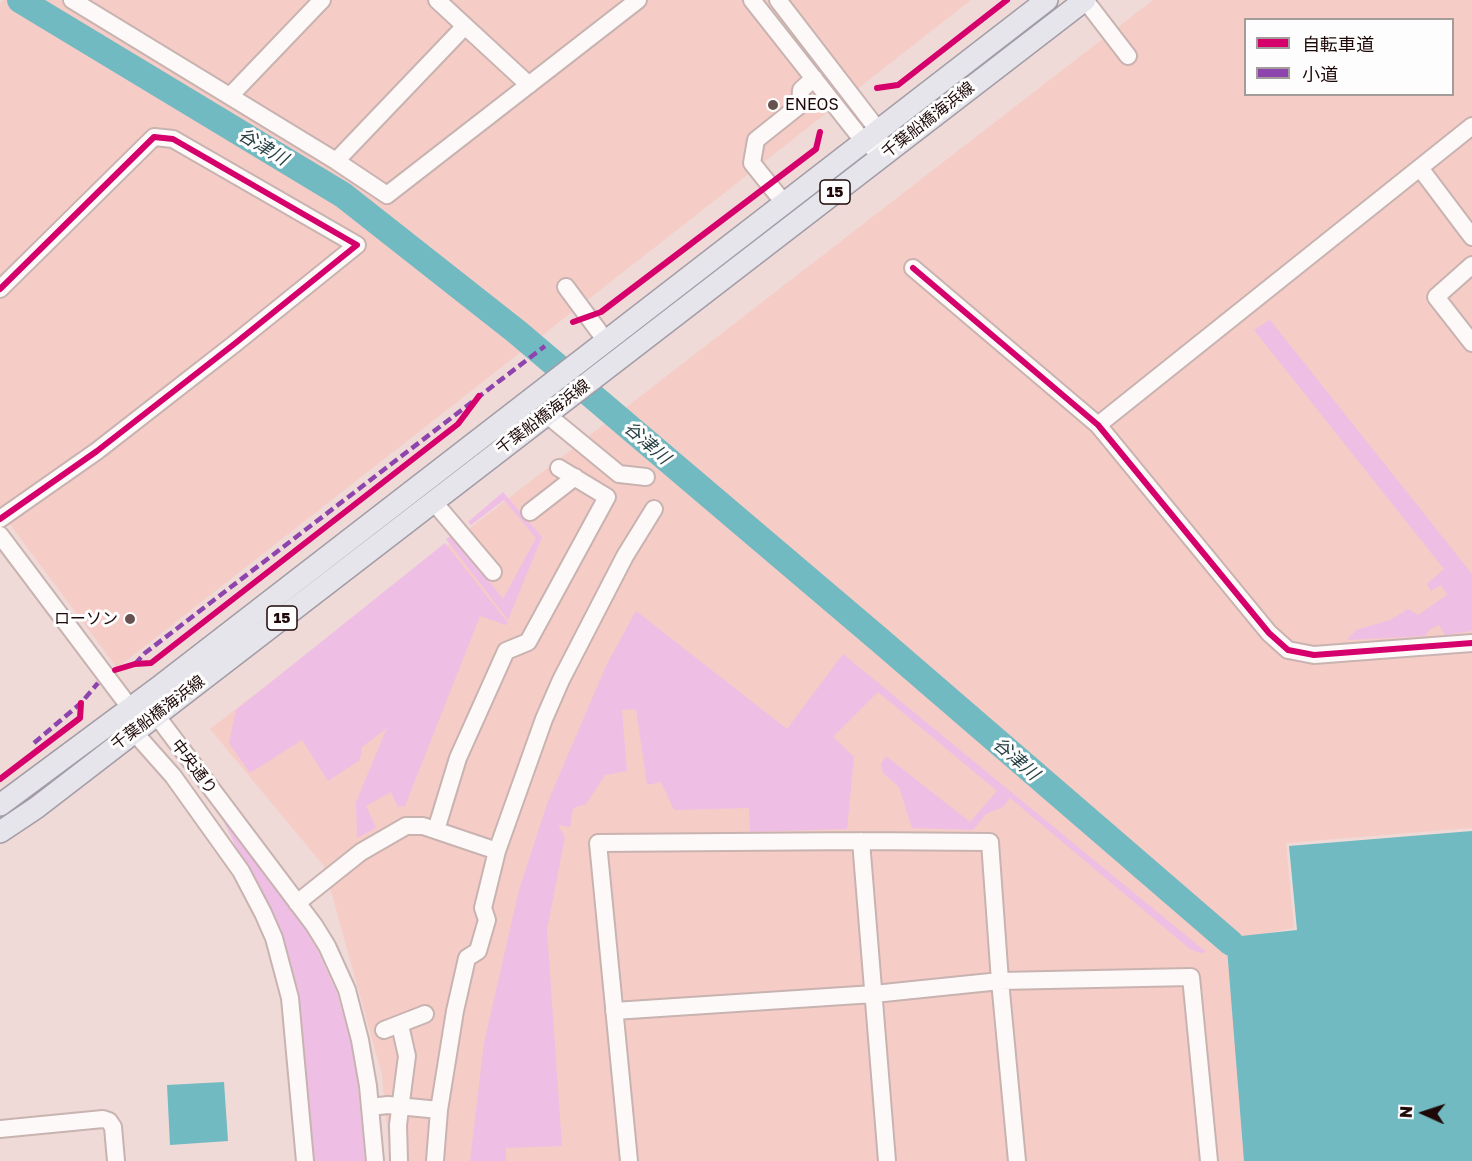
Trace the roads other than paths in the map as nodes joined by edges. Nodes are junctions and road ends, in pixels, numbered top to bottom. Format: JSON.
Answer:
{"nodes":[{"id":1,"x":72,"y":0,"type":"edge"},
{"id":2,"x":321,"y":0,"type":"edge"},
{"id":3,"x":437,"y":0,"type":"edge"},
{"id":4,"x":638,"y":0,"type":"edge"},
{"id":5,"x":752,"y":0,"type":"edge"},
{"id":6,"x":778,"y":0,"type":"edge"},
{"id":7,"x":1047,"y":0,"type":"edge"},
{"id":8,"x":1085,"y":0,"type":"edge"},
{"id":9,"x":465,"y":26,"type":"junction"},
{"id":10,"x":1128,"y":56,"type":"dead end"},
{"id":11,"x":814,"y":78,"type":"junction"},
{"id":12,"x":529,"y":85,"type":"junction"},
{"id":13,"x":230,"y":96,"type":"junction"},
{"id":14,"x":1472,"y":126,"type":"edge"},
{"id":15,"x":871,"y":136,"type":"junction"},
{"id":16,"x":883,"y":155,"type":"junction"},
{"id":17,"x":336,"y":161,"type":"junction"},
{"id":18,"x":1420,"y":168,"type":"junction"},
{"id":19,"x":784,"y":203,"type":"junction"},
{"id":20,"x":1472,"y":237,"type":"edge"},
{"id":21,"x":1472,"y":265,"type":"edge"},
{"id":22,"x":913,"y":268,"type":"dead end"},
{"id":23,"x":566,"y":287,"type":"dead end"},
{"id":24,"x":0,"y":289,"type":"edge"},
{"id":25,"x":606,"y":341,"type":"junction"},
{"id":26,"x":1472,"y":343,"type":"edge"},
{"id":27,"x":554,"y":408,"type":"junction"},
{"id":28,"x":1098,"y":425,"type":"junction"},
{"id":29,"x":559,"y":468,"type":"dead end"},
{"id":30,"x":619,"y":474,"type":"junction"},
{"id":31,"x":575,"y":477,"type":"junction"},
{"id":32,"x":646,"y":477,"type":"dead end"},
{"id":33,"x":607,"y":497,"type":"junction"},
{"id":34,"x":433,"y":501,"type":"junction"},
{"id":35,"x":654,"y":508,"type":"dead end"},
{"id":36,"x":530,"y":512,"type":"dead end"},
{"id":37,"x":0,"y":519,"type":"edge"},
{"id":38,"x":0,"y":535,"type":"edge"},
{"id":39,"x":493,"y":572,"type":"dead end"},
{"id":40,"x":1472,"y":643,"type":"edge"},
{"id":41,"x":131,"y":709,"type":"junction"},
{"id":42,"x":156,"y":715,"type":"junction"},
{"id":43,"x":134,"y":732,"type":"junction"},
{"id":44,"x":0,"y":805,"type":"edge"},
{"id":45,"x":436,"y":830,"type":"junction"},
{"id":46,"x":0,"y":832,"type":"edge"},
{"id":47,"x":861,"y":841,"type":"junction"},
{"id":48,"x":497,"y":850,"type":"junction"},
{"id":49,"x":297,"y":903,"type":"junction"},
{"id":50,"x":1000,"y":981,"type":"junction"},
{"id":51,"x":874,"y":994,"type":"junction"},
{"id":52,"x":614,"y":1011,"type":"junction"},
{"id":53,"x":425,"y":1014,"type":"dead end"},
{"id":54,"x":370,"y":1107,"type":"junction"},
{"id":55,"x":401,"y":1107,"type":"junction"},
{"id":56,"x":439,"y":1110,"type":"junction"},
{"id":57,"x":0,"y":1129,"type":"edge"},
{"id":58,"x":116,"y":1161,"type":"edge"},
{"id":59,"x":305,"y":1161,"type":"edge"},
{"id":60,"x":375,"y":1161,"type":"edge"},
{"id":61,"x":399,"y":1161,"type":"edge"},
{"id":62,"x":435,"y":1161,"type":"edge"},
{"id":63,"x":629,"y":1161,"type":"edge"},
{"id":64,"x":887,"y":1161,"type":"edge"},
{"id":65,"x":1017,"y":1161,"type":"edge"},
{"id":66,"x":1209,"y":1161,"type":"edge"}],
"edges":[{"from":1,"to":13,"type":"street"},
{"from":2,"to":13,"type":"street"},
{"from":3,"to":9,"type":"street"},
{"from":4,"to":12,"type":"street"},
{"from":5,"to":11,"type":"street"},
{"from":6,"to":15,"type":"street"},
{"from":7,"to":15,"type":"main road","name":"千葉船橋海浜線","number":"15"},
{"from":8,"to":10,"type":"street"},
{"from":8,"to":16,"type":"main road","name":"千葉船橋海浜線","number":"15"},
{"from":9,"to":12,"type":"street"},
{"from":9,"to":17,"type":"street"},
{"from":11,"to":15,"type":"street"},
{"from":11,"to":19,"type":"street"},
{"from":12,"to":17,"type":"street"},
{"from":13,"to":17,"type":"street"},
{"from":14,"to":18,"type":"street"},
{"from":15,"to":16,"type":"street"},
{"from":15,"to":19,"type":"main road","name":"千葉船橋海浜線","number":"15"},
{"from":16,"to":27,"type":"main road","name":"千葉船橋海浜線","number":"15"},
{"from":18,"to":20,"type":"street"},
{"from":18,"to":28,"type":"street"},
{"from":19,"to":25,"type":"main road","name":"千葉船橋海浜線","number":"15"},
{"from":21,"to":26,"type":"street"},
{"from":22,"to":28,"type":"street"},
{"from":23,"to":25,"type":"street"},
{"from":24,"to":37,"type":"street"},
{"from":25,"to":41,"type":"main road","name":"千葉船橋海浜線","number":"15"},
{"from":27,"to":30,"type":"street"},
{"from":27,"to":34,"type":"main road","name":"千葉船橋海浜線","number":"15"},
{"from":28,"to":40,"type":"street"},
{"from":29,"to":31,"type":"street"},
{"from":30,"to":32,"type":"street"},
{"from":30,"to":33,"type":"street"},
{"from":31,"to":33,"type":"street"},
{"from":31,"to":36,"type":"street"},
{"from":33,"to":45,"type":"street"},
{"from":34,"to":39,"type":"street"},
{"from":34,"to":42,"type":"main road","name":"千葉船橋海浜線","number":"15"},
{"from":35,"to":48,"type":"street"},
{"from":38,"to":41,"type":"street"},
{"from":41,"to":42,"type":"street"},
{"from":41,"to":43,"type":"street"},
{"from":41,"to":44,"type":"main road","name":"千葉船橋海浜線","number":"15"},
{"from":42,"to":43,"type":"main road","name":"千葉船橋海浜線","number":"15"},
{"from":42,"to":49,"type":"street","name":"中央通り"},
{"from":43,"to":46,"type":"main road","name":"千葉船橋海浜線","number":"15"},
{"from":43,"to":59,"type":"street","name":"中央通り"},
{"from":45,"to":48,"type":"street"},
{"from":45,"to":49,"type":"street"},
{"from":47,"to":50,"type":"street"},
{"from":47,"to":51,"type":"street"},
{"from":47,"to":52,"type":"street"},
{"from":48,"to":56,"type":"street"},
{"from":49,"to":54,"type":"street","name":"中央通り"},
{"from":50,"to":51,"type":"street"},
{"from":50,"to":65,"type":"street"},
{"from":50,"to":66,"type":"street"},
{"from":51,"to":52,"type":"street"},
{"from":51,"to":64,"type":"street"},
{"from":52,"to":63,"type":"street"},
{"from":53,"to":55,"type":"street"},
{"from":54,"to":55,"type":"street"},
{"from":54,"to":60,"type":"street","name":"中央通り"},
{"from":55,"to":56,"type":"street"},
{"from":55,"to":61,"type":"street"},
{"from":56,"to":62,"type":"street"},
{"from":57,"to":58,"type":"street"}]}
